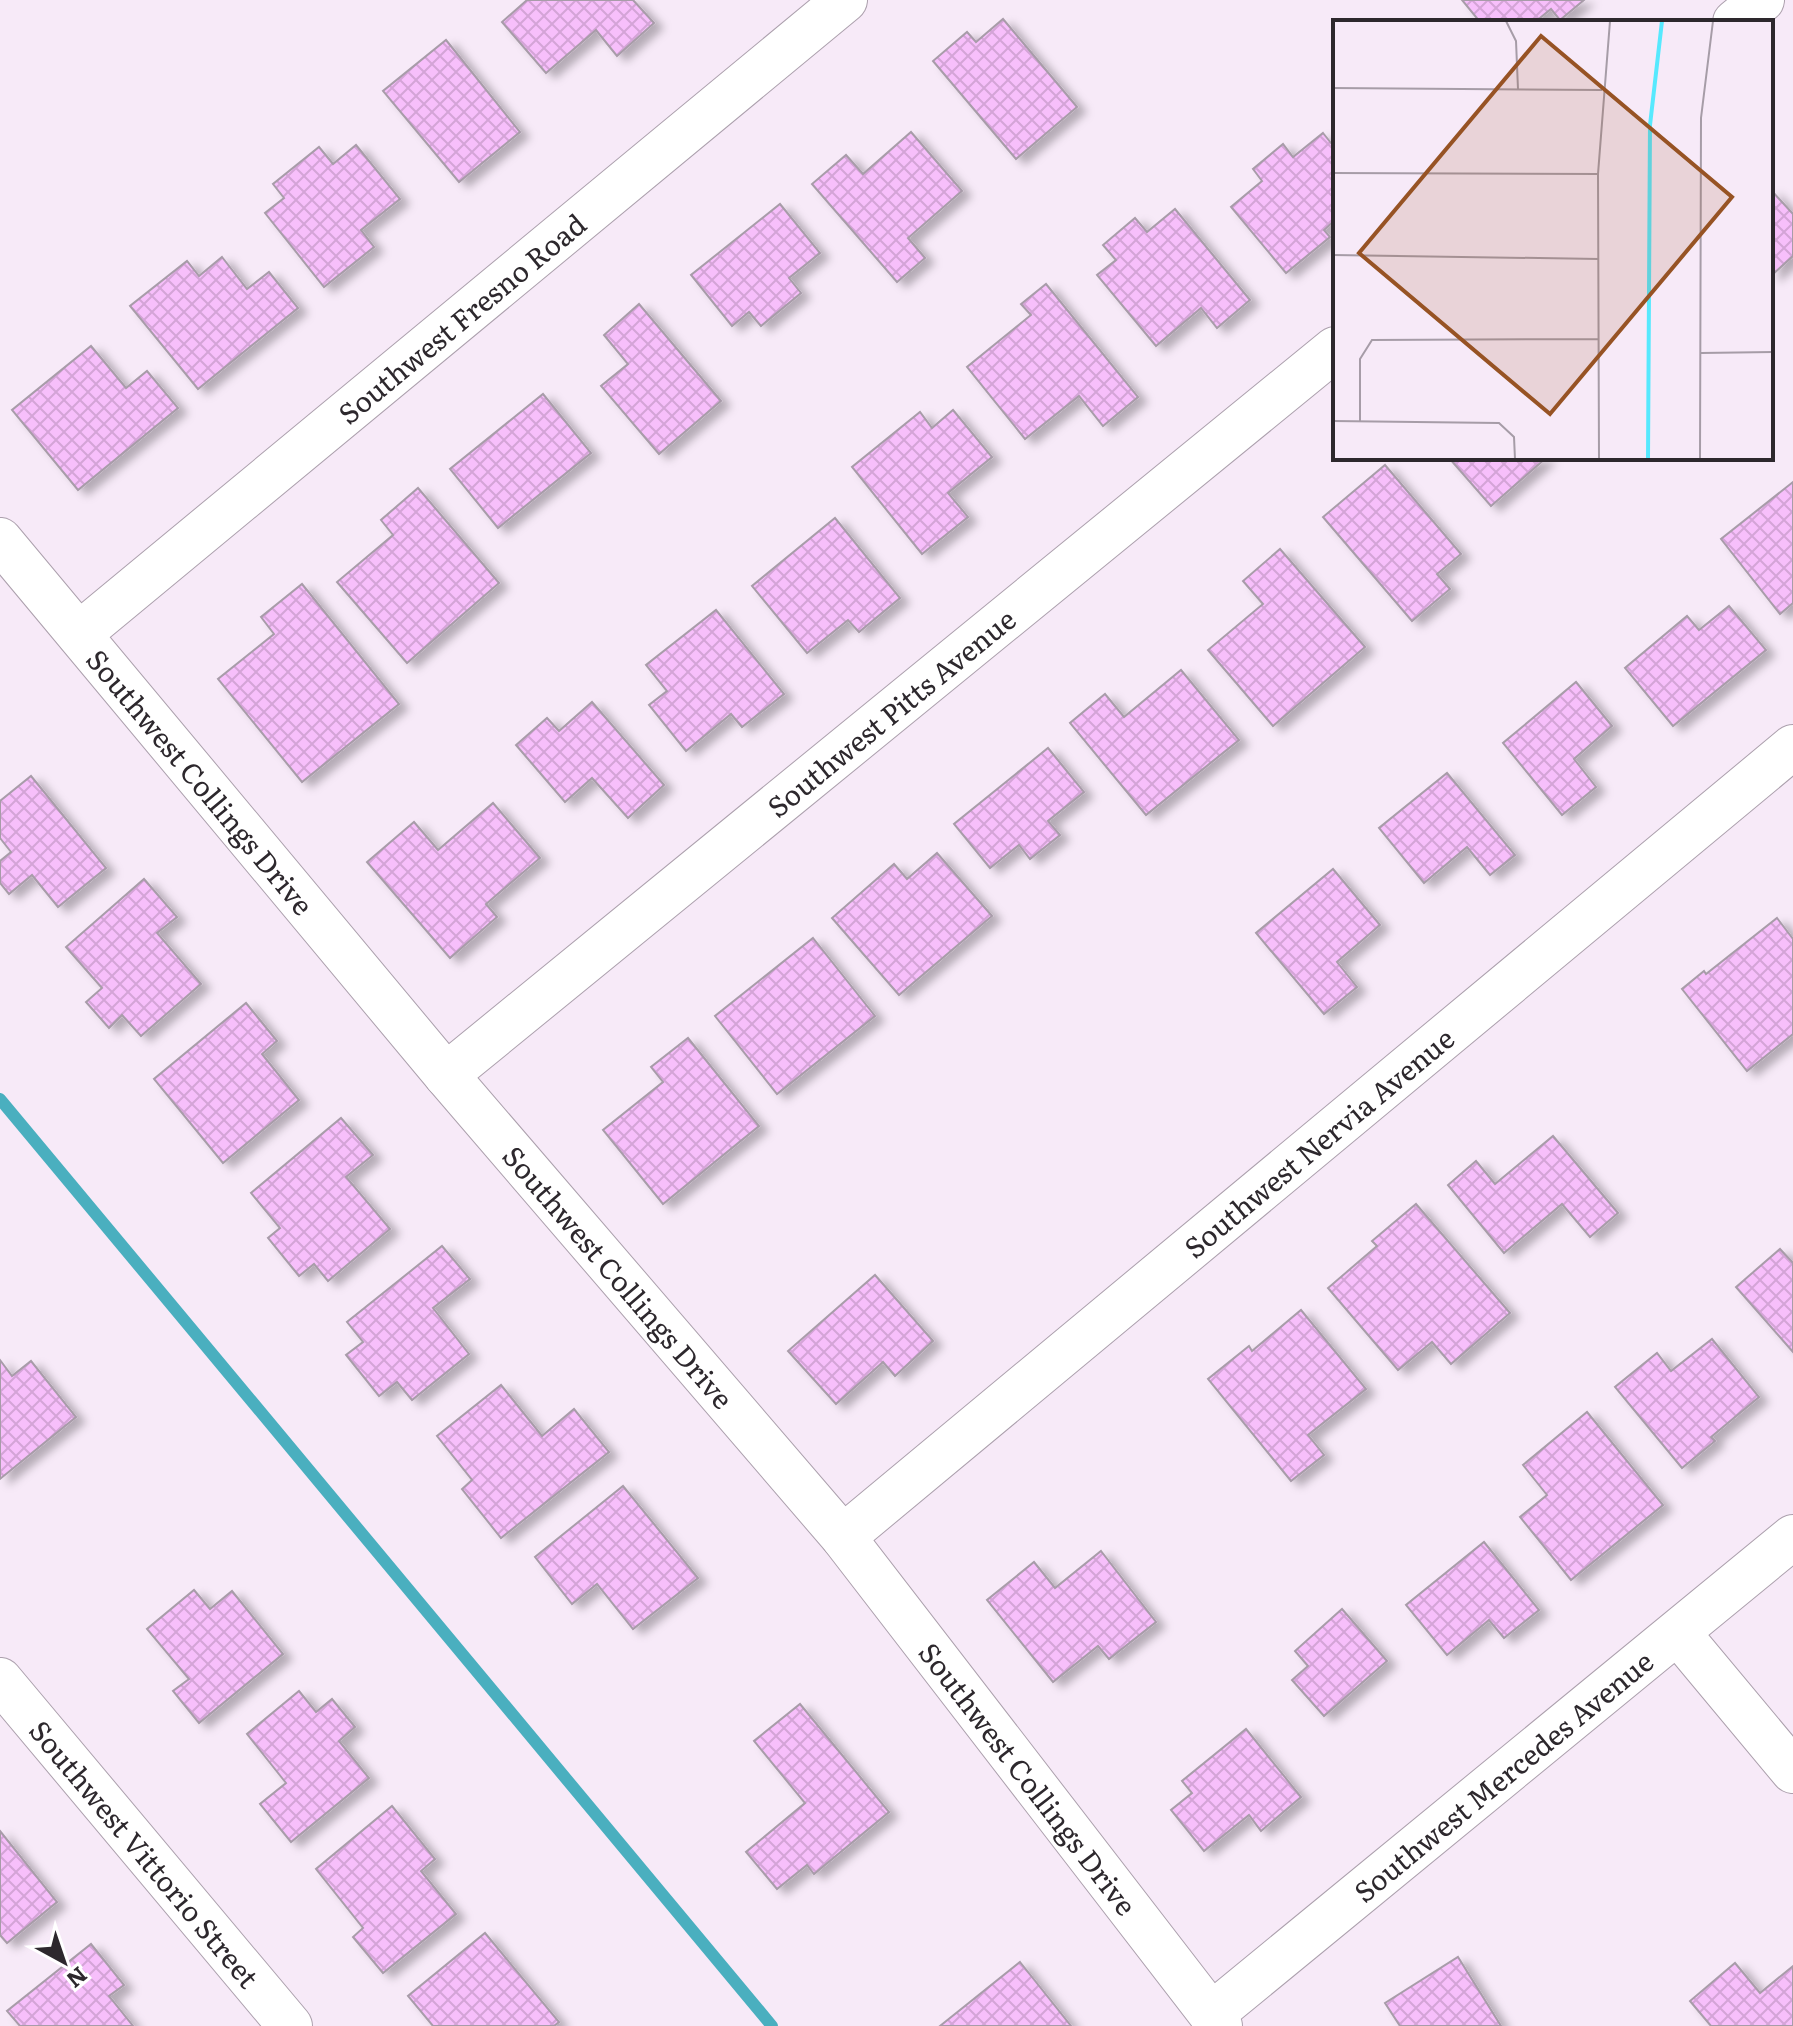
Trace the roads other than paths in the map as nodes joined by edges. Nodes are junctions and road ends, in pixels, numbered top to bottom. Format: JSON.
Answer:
{"nodes":[{"id":1,"x":845,"y":0,"type":"edge"},
{"id":2,"x":1762,"y":0,"type":"edge"},
{"id":3,"x":1737,"y":20,"type":"edge"},
{"id":4,"x":1333,"y":351,"type":"edge"},
{"id":5,"x":0,"y":540,"type":"edge"},
{"id":6,"x":79,"y":634,"type":"junction"},
{"id":7,"x":1793,"y":747,"type":"edge"},
{"id":8,"x":446,"y":1075,"type":"junction"},
{"id":9,"x":843,"y":1537,"type":"junction"},
{"id":10,"x":1793,"y":1537,"type":"edge"},
{"id":11,"x":1678,"y":1633,"type":"junction"},
{"id":12,"x":0,"y":1680,"type":"edge"},
{"id":13,"x":1793,"y":1771,"type":"edge"},
{"id":14,"x":1216,"y":2020,"type":"edge"},
{"id":15,"x":290,"y":2026,"type":"edge"}],
"edges":[{"from":1,"to":6,"type":"street","name":"Southwest Fresno Road"},
{"from":2,"to":3,"type":"street"},
{"from":4,"to":8,"type":"street","name":"Southwest Pitts Avenue"},
{"from":5,"to":6,"type":"street","name":"Southwest Collings Drive"},
{"from":6,"to":8,"type":"street","name":"Southwest Collings Drive"},
{"from":7,"to":9,"type":"street","name":"Southwest Nervia Avenue"},
{"from":8,"to":9,"type":"street","name":"Southwest Collings Drive"},
{"from":9,"to":14,"type":"street","name":"Southwest Collings Drive"},
{"from":10,"to":11,"type":"street","name":"Southwest Mercedes Avenue"},
{"from":11,"to":13,"type":"street"},
{"from":11,"to":14,"type":"street","name":"Southwest Mercedes Avenue"},
{"from":12,"to":15,"type":"street","name":"Southwest Vittorio Street"}]}
